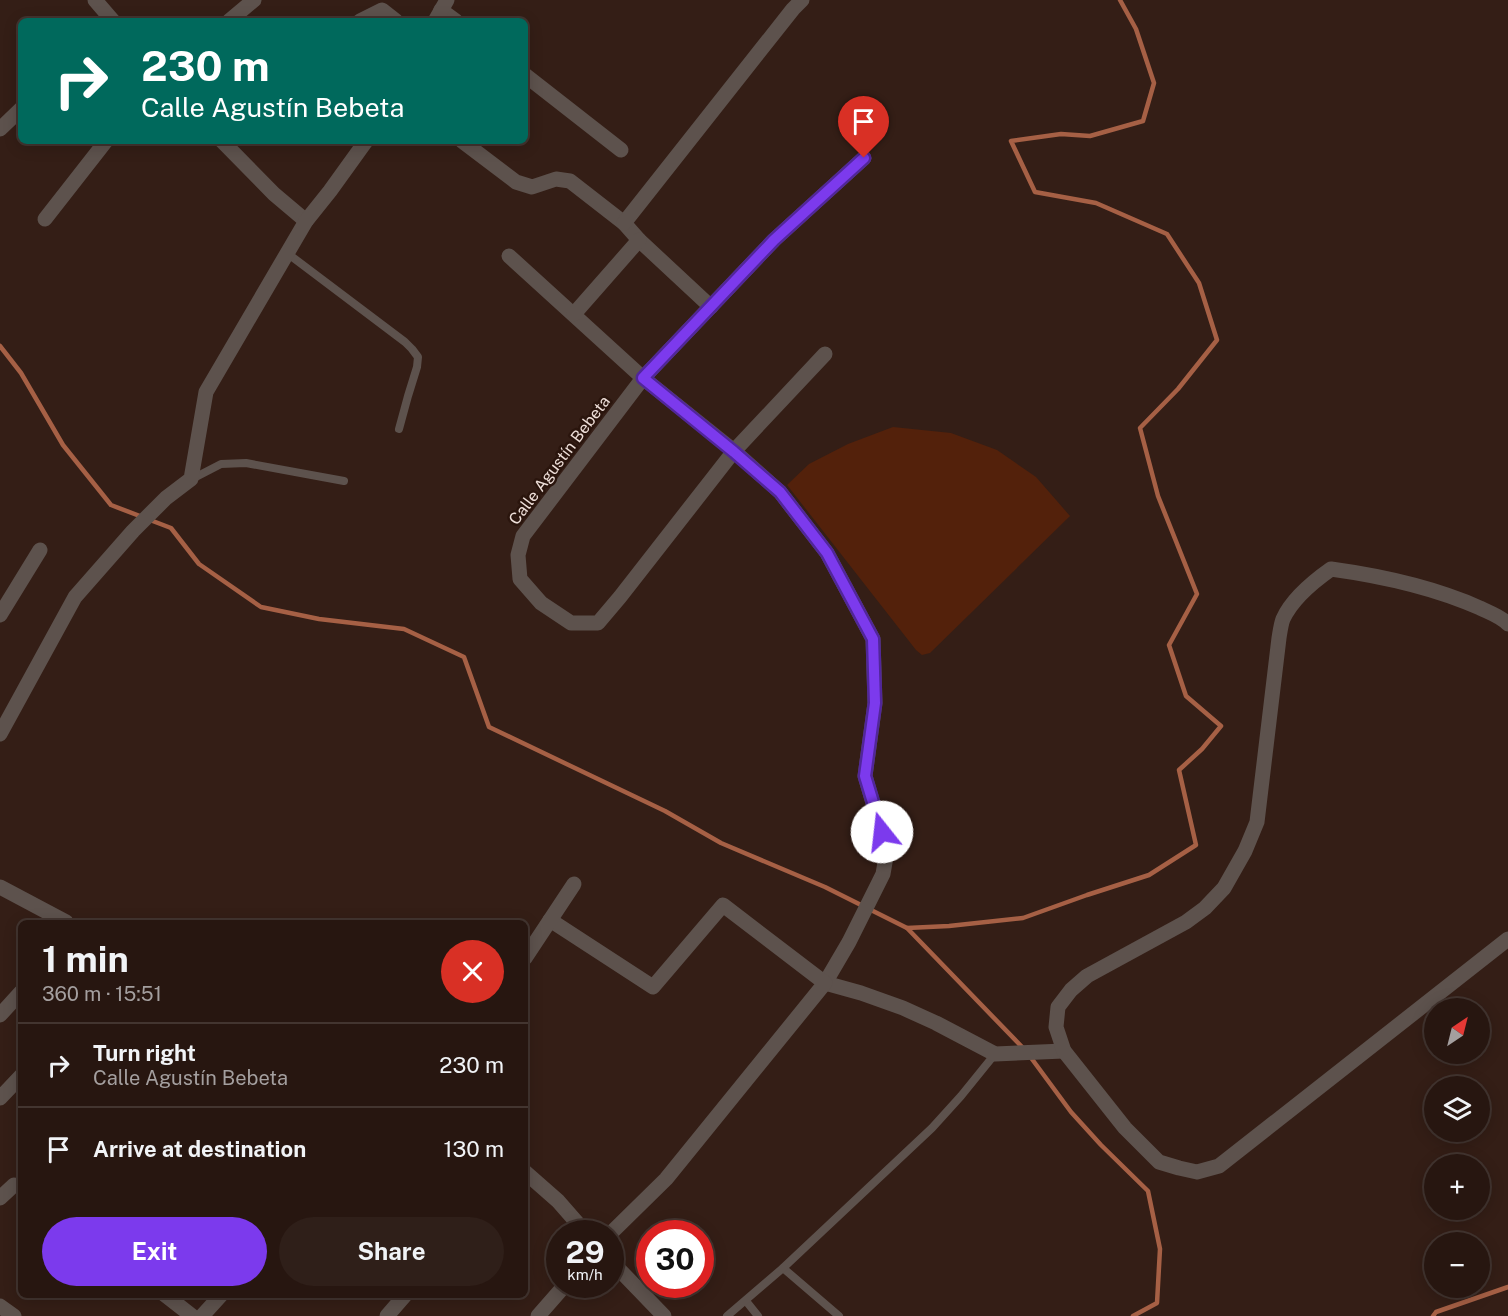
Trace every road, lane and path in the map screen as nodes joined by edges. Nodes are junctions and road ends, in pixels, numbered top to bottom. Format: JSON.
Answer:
{"nodes":[{"id":1,"x":95,"y":0,"type":"edge"},
{"id":2,"x":254,"y":0,"type":"edge"},
{"id":3,"x":802,"y":0,"type":"edge"},
{"id":4,"x":108,"y":18,"type":"edge"},
{"id":5,"x":233,"y":18,"type":"edge"},
{"id":6,"x":366,"y":18,"type":"edge"},
{"id":7,"x":392,"y":18,"type":"edge"},
{"id":8,"x":528,"y":77,"type":"edge"},
{"id":9,"x":18,"y":112,"type":"edge"},
{"id":10,"x":0,"y":129,"type":"edge"},
{"id":11,"x":104,"y":144,"type":"edge"},
{"id":12,"x":225,"y":144,"type":"edge"},
{"id":13,"x":364,"y":144,"type":"edge"},
{"id":14,"x":466,"y":144,"type":"edge"},
{"id":15,"x":621,"y":150,"type":"dead end"},
{"id":16,"x":864,"y":158,"type":"dead end"},
{"id":17,"x":45,"y":219,"type":"dead end"},
{"id":18,"x":306,"y":221,"type":"junction"},
{"id":19,"x":624,"y":223,"type":"junction"},
{"id":20,"x":639,"y":240,"type":"junction"},
{"id":21,"x":287,"y":253,"type":"junction"},
{"id":22,"x":509,"y":256,"type":"dead end"},
{"id":23,"x":711,"y":307,"type":"junction"},
{"id":24,"x":574,"y":314,"type":"junction"},
{"id":25,"x":825,"y":354,"type":"dead end"},
{"id":26,"x":643,"y":378,"type":"junction"},
{"id":27,"x":399,"y":429,"type":"dead end"},
{"id":28,"x":734,"y":452,"type":"junction"},
{"id":29,"x":191,"y":479,"type":"junction"},
{"id":30,"x":344,"y":481,"type":"dead end"},
{"id":31,"x":40,"y":550,"type":"dead end"},
{"id":32,"x":0,"y":615,"type":"edge"},
{"id":33,"x":1508,"y":624,"type":"edge"},
{"id":34,"x":0,"y":734,"type":"edge"},
{"id":35,"x":574,"y":884,"type":"dead end"},
{"id":36,"x":3,"y":894,"type":"edge"},
{"id":37,"x":62,"y":920,"type":"edge"},
{"id":38,"x":550,"y":920,"type":"junction"},
{"id":39,"x":1508,"y":939,"type":"edge"},
{"id":40,"x":528,"y":953,"type":"edge"},
{"id":41,"x":825,"y":983,"type":"junction"},
{"id":42,"x":18,"y":995,"type":"edge"},
{"id":43,"x":0,"y":1015,"type":"edge"},
{"id":44,"x":1064,"y":1051,"type":"junction"},
{"id":45,"x":1000,"y":1054,"type":"junction"},
{"id":46,"x":18,"y":1079,"type":"edge"},
{"id":47,"x":0,"y":1098,"type":"edge"},
{"id":48,"x":528,"y":1175,"type":"edge"},
{"id":49,"x":18,"y":1186,"type":"edge"},
{"id":50,"x":0,"y":1198,"type":"edge"},
{"id":51,"x":575,"y":1220,"type":"edge"},
{"id":52,"x":624,"y":1220,"type":"edge"},
{"id":53,"x":783,"y":1268,"type":"junction"},
{"id":54,"x":624,"y":1275,"type":"edge"},
{"id":55,"x":169,"y":1298,"type":"edge"},
{"id":56,"x":218,"y":1298,"type":"edge"},
{"id":57,"x":403,"y":1298,"type":"edge"},
{"id":58,"x":554,"y":1298,"type":"edge"},
{"id":59,"x":746,"y":1300,"type":"junction"},
{"id":60,"x":0,"y":1306,"type":"edge"},
{"id":61,"x":14,"y":1316,"type":"edge"},
{"id":62,"x":192,"y":1316,"type":"edge"},
{"id":63,"x":202,"y":1316,"type":"edge"},
{"id":64,"x":387,"y":1316,"type":"edge"},
{"id":65,"x":538,"y":1316,"type":"edge"},
{"id":66,"x":663,"y":1316,"type":"edge"},
{"id":67,"x":727,"y":1316,"type":"edge"},
{"id":68,"x":758,"y":1316,"type":"edge"},
{"id":69,"x":839,"y":1316,"type":"edge"}],
"edges":[{"from":1,"to":4,"type":"street"},
{"from":2,"to":5,"type":"street"},
{"from":3,"to":19,"type":"street"},
{"from":6,"to":7,"type":"street"},
{"from":8,"to":15,"type":"street"},
{"from":9,"to":10,"type":"street"},
{"from":11,"to":17,"type":"street"},
{"from":12,"to":18,"type":"street"},
{"from":13,"to":18,"type":"street"},
{"from":14,"to":19,"type":"street"},
{"from":16,"to":23,"type":"street","name":"Calle Agustín Bebeta"},
{"from":18,"to":21,"type":"street"},
{"from":19,"to":20,"type":"street"},
{"from":20,"to":23,"type":"street"},
{"from":20,"to":24,"type":"street"},
{"from":21,"to":27,"type":"lane"},
{"from":21,"to":29,"type":"street"},
{"from":22,"to":24,"type":"street"},
{"from":23,"to":26,"type":"street","name":"Calle Agustín Bebeta"},
{"from":24,"to":26,"type":"street"},
{"from":25,"to":28,"type":"street","name":"Calle Agustín Bebeta"},
{"from":26,"to":28,"type":"street"},
{"from":26,"to":28,"type":"street","name":"Calle Agustín Bebeta"},
{"from":28,"to":41,"type":"street"},
{"from":29,"to":30,"type":"lane"},
{"from":29,"to":34,"type":"street"},
{"from":31,"to":32,"type":"street"},
{"from":33,"to":44,"type":"street"},
{"from":35,"to":38,"type":"street"},
{"from":36,"to":37,"type":"street"},
{"from":38,"to":40,"type":"street"},
{"from":38,"to":41,"type":"street"},
{"from":39,"to":44,"type":"street"},
{"from":41,"to":45,"type":"street"},
{"from":41,"to":52,"type":"street"},
{"from":42,"to":43,"type":"street"},
{"from":44,"to":45,"type":"street"},
{"from":45,"to":53,"type":"lane"},
{"from":46,"to":47,"type":"street"},
{"from":48,"to":51,"type":"street"},
{"from":49,"to":50,"type":"street"},
{"from":53,"to":59,"type":"lane"},
{"from":53,"to":69,"type":"lane"},
{"from":54,"to":66,"type":"street"},
{"from":55,"to":62,"type":"street"},
{"from":56,"to":63,"type":"street"},
{"from":57,"to":64,"type":"street"},
{"from":58,"to":65,"type":"street"},
{"from":59,"to":67,"type":"lane"},
{"from":59,"to":68,"type":"lane"},
{"from":60,"to":61,"type":"street"}]}
